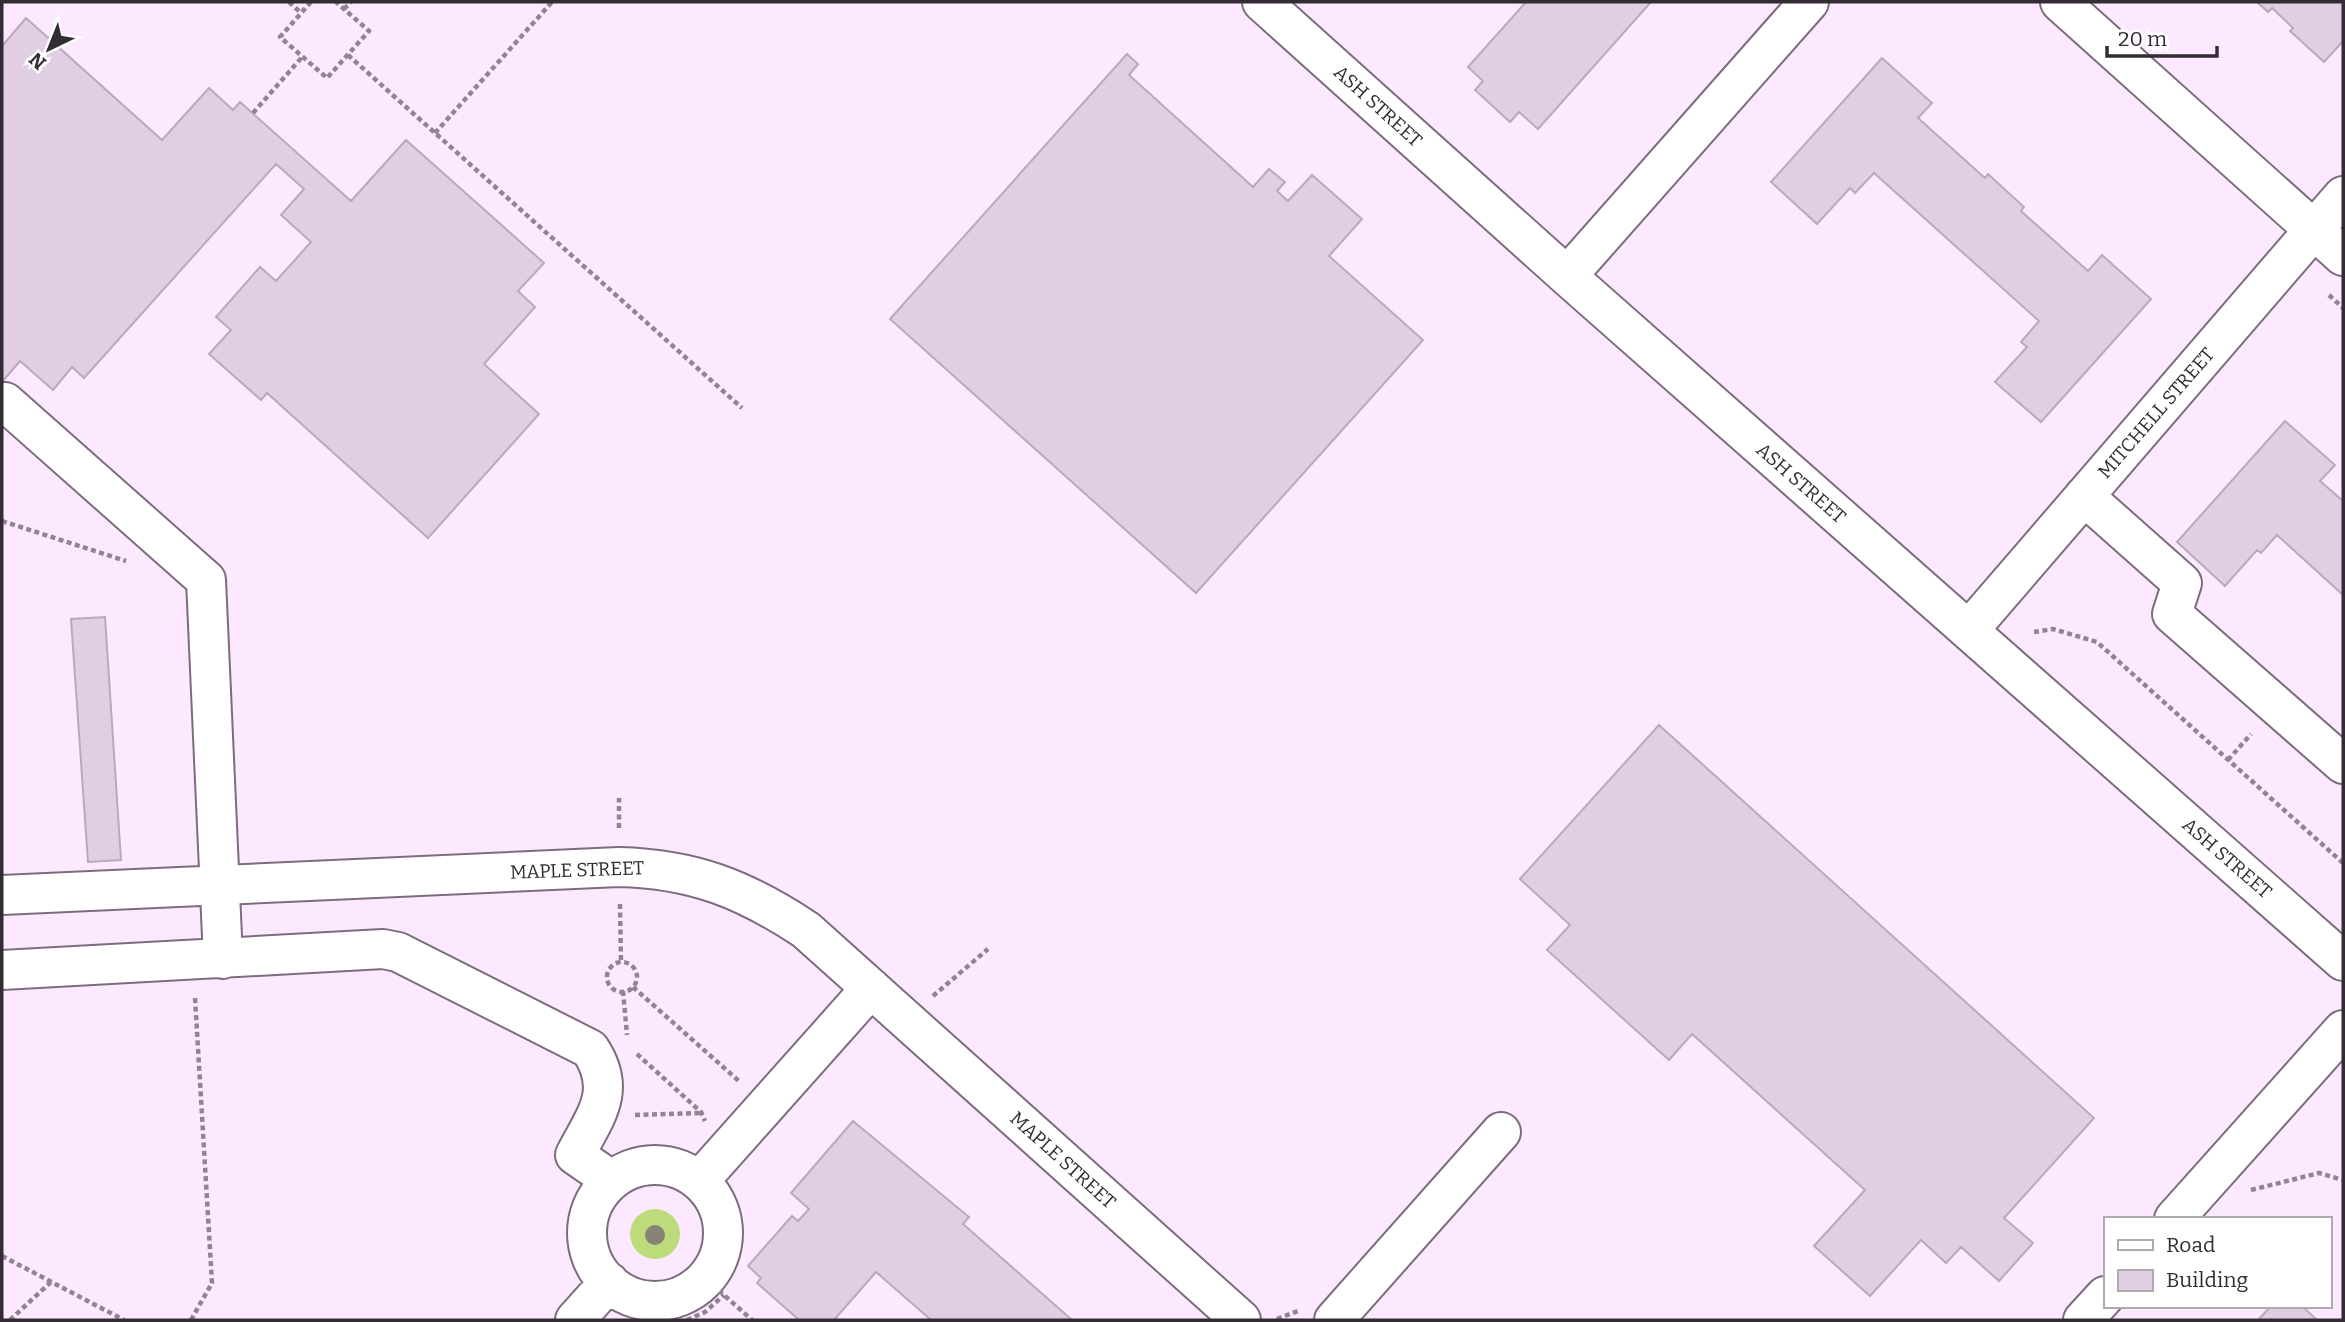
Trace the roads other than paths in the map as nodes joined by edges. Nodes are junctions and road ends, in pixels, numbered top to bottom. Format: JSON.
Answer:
{"nodes":[{"id":1,"x":1262,"y":2,"type":"edge"},
{"id":2,"x":1810,"y":2,"type":"edge"},
{"id":3,"x":2060,"y":2,"type":"edge"},
{"id":4,"x":2343,"y":196,"type":"edge"},
{"id":5,"x":2315,"y":228,"type":"junction"},
{"id":6,"x":2343,"y":256,"type":"edge"},
{"id":7,"x":1567,"y":276,"type":"junction"},
{"id":8,"x":5,"y":402,"type":"dead end"},
{"id":9,"x":2084,"y":496,"type":"junction"},
{"id":10,"x":1969,"y":630,"type":"junction"},
{"id":11,"x":2343,"y":764,"type":"edge"},
{"id":12,"x":221,"y":885,"type":"junction"},
{"id":13,"x":2,"y":895,"type":"edge"},
{"id":14,"x":208,"y":960,"type":"junction"},
{"id":15,"x":2343,"y":961,"type":"edge"},
{"id":16,"x":2,"y":970,"type":"edge"},
{"id":17,"x":871,"y":988,"type":"junction"},
{"id":18,"x":2343,"y":1030,"type":"edge"},
{"id":19,"x":1502,"y":1132,"type":"dead end"},
{"id":20,"x":611,"y":1180,"type":"junction"},
{"id":21,"x":700,"y":1180,"type":"junction"},
{"id":22,"x":2176,"y":1217,"type":"edge"},
{"id":23,"x":609,"y":1282,"type":"junction"},
{"id":24,"x":2104,"y":1297,"type":"edge"},
{"id":25,"x":575,"y":1320,"type":"edge"},
{"id":26,"x":1241,"y":1320,"type":"edge"},
{"id":27,"x":1334,"y":1320,"type":"edge"},
{"id":28,"x":2083,"y":1320,"type":"edge"}],
"edges":[{"from":1,"to":7,"type":"street","name":"ASH STREET"},
{"from":2,"to":7,"type":"street"},
{"from":3,"to":5,"type":"street"},
{"from":4,"to":5,"type":"street","name":"MITCHELL STREET"},
{"from":5,"to":6,"type":"street"},
{"from":5,"to":9,"type":"street","name":"MITCHELL STREET"},
{"from":7,"to":10,"type":"street","name":"ASH STREET"},
{"from":8,"to":12,"type":"street"},
{"from":9,"to":10,"type":"street","name":"MITCHELL STREET"},
{"from":9,"to":11,"type":"street"},
{"from":10,"to":15,"type":"street","name":"ASH STREET"},
{"from":12,"to":13,"type":"street","name":"MAPLE STREET"},
{"from":12,"to":14,"type":"street"},
{"from":12,"to":17,"type":"street","name":"MAPLE STREET"},
{"from":14,"to":16,"type":"street"},
{"from":14,"to":20,"type":"street"},
{"from":17,"to":21,"type":"street"},
{"from":17,"to":26,"type":"street","name":"MAPLE STREET"},
{"from":18,"to":22,"type":"street"},
{"from":19,"to":27,"type":"street"},
{"from":20,"to":21,"type":"street"},
{"from":20,"to":23,"type":"street"},
{"from":21,"to":23,"type":"street"},
{"from":23,"to":25,"type":"street"},
{"from":24,"to":28,"type":"street"}]}
